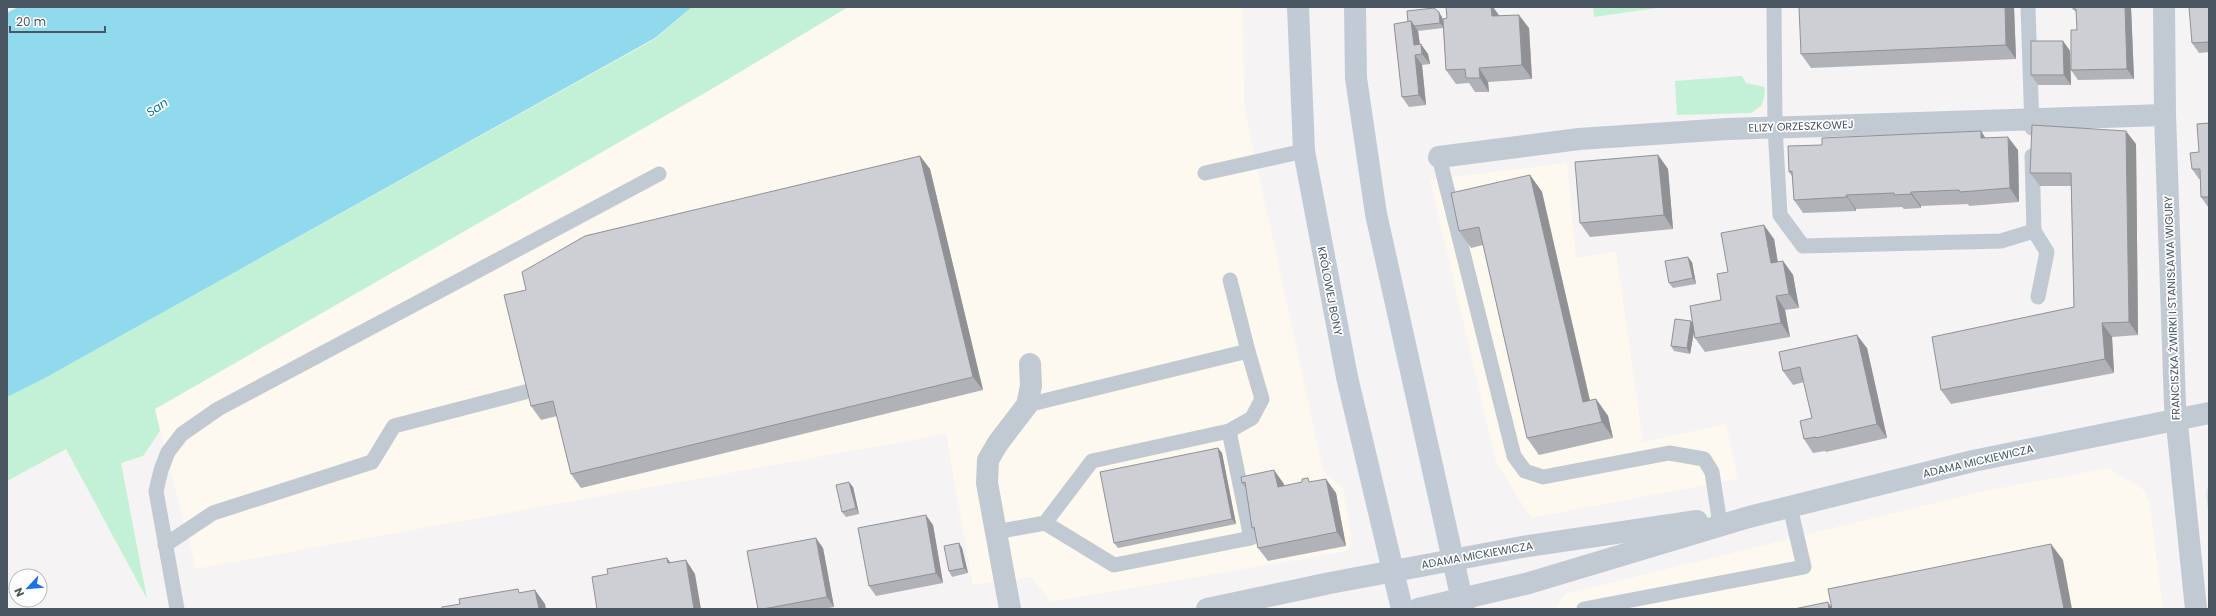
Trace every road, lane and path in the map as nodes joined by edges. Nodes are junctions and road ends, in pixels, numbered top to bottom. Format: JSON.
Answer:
{"nodes":[{"id":1,"x":1298,"y":7,"type":"edge"},
{"id":2,"x":1355,"y":7,"type":"edge"},
{"id":3,"x":1774,"y":7,"type":"edge"},
{"id":4,"x":2028,"y":7,"type":"edge"},
{"id":5,"x":2164,"y":7,"type":"edge"},
{"id":6,"x":2165,"y":115,"type":"junction"},
{"id":7,"x":2032,"y":120,"type":"junction"},
{"id":8,"x":1775,"y":127,"type":"junction"},
{"id":9,"x":1304,"y":151,"type":"junction"},
{"id":10,"x":1439,"y":157,"type":"joint"},
{"id":11,"x":1206,"y":173,"type":"dead end"},
{"id":12,"x":659,"y":174,"type":"dead end"},
{"id":13,"x":2034,"y":231,"type":"junction"},
{"id":14,"x":1230,"y":280,"type":"dead end"},
{"id":15,"x":2038,"y":296,"type":"dead end"},
{"id":16,"x":1248,"y":351,"type":"junction"},
{"id":17,"x":1030,"y":364,"type":"dead end"},
{"id":18,"x":525,"y":392,"type":"edge"},
{"id":19,"x":1027,"y":405,"type":"junction"},
{"id":20,"x":2209,"y":413,"type":"edge"},
{"id":21,"x":2176,"y":419,"type":"junction"},
{"id":22,"x":1229,"y":431,"type":"junction"},
{"id":23,"x":1790,"y":508,"type":"junction"},
{"id":24,"x":1750,"y":517,"type":"junction"},
{"id":25,"x":1720,"y":518,"type":"junction"},
{"id":26,"x":1045,"y":523,"type":"junction"},
{"id":27,"x":996,"y":532,"type":"junction"},
{"id":28,"x":165,"y":545,"type":"junction"},
{"id":29,"x":1453,"y":559,"type":"junction"},
{"id":30,"x":1394,"y":571,"type":"junction"},
{"id":31,"x":1463,"y":604,"type":"edge"},
{"id":32,"x":177,"y":609,"type":"edge"},
{"id":33,"x":1010,"y":609,"type":"edge"},
{"id":34,"x":1207,"y":609,"type":"edge"},
{"id":35,"x":1402,"y":609,"type":"edge"},
{"id":36,"x":1418,"y":609,"type":"edge"},
{"id":37,"x":1584,"y":609,"type":"edge"},
{"id":38,"x":2196,"y":609,"type":"edge"}],
"edges":[{"from":1,"to":9,"type":"main road","name":"KRÓLOWEJ BONY"},
{"from":2,"to":29,"type":"main road"},
{"from":3,"to":8,"type":"lane"},
{"from":4,"to":7,"type":"lane"},
{"from":5,"to":6,"type":"street","name":"FRANCISZKA ŻWIRKI I STANISŁAWA WIGURY"},
{"from":6,"to":7,"type":"street","name":"ELIZY ORZESZKOWEJ"},
{"from":6,"to":21,"type":"street","name":"FRANCISZKA ŻWIRKI I STANISŁAWA WIGURY"},
{"from":7,"to":8,"type":"street","name":"ELIZY ORZESZKOWEJ"},
{"from":7,"to":13,"type":"lane"},
{"from":8,"to":10,"type":"street","name":"ELIZY ORZESZKOWEJ"},
{"from":8,"to":13,"type":"lane"},
{"from":9,"to":11,"type":"lane"},
{"from":9,"to":30,"type":"main road","name":"KRÓLOWEJ BONY"},
{"from":10,"to":25,"type":"lane"},
{"from":12,"to":28,"type":"lane"},
{"from":13,"to":15,"type":"lane"},
{"from":14,"to":16,"type":"lane"},
{"from":16,"to":19,"type":"lane"},
{"from":16,"to":22,"type":"lane"},
{"from":17,"to":19,"type":"street"},
{"from":18,"to":28,"type":"lane"},
{"from":19,"to":27,"type":"street"},
{"from":20,"to":21,"type":"street","name":"ADAMA MICKIEWICZA"},
{"from":21,"to":23,"type":"street","name":"ADAMA MICKIEWICZA"},
{"from":21,"to":38,"type":"street","name":"FRANCISZKA ŻWIRKI I STANISŁAWA WIGURY"},
{"from":22,"to":26,"type":"lane"},
{"from":22,"to":26,"type":"lane"},
{"from":23,"to":24,"type":"street","name":"ADAMA MICKIEWICZA"},
{"from":23,"to":37,"type":"lane"},
{"from":24,"to":25,"type":"street","name":"ADAMA MICKIEWICZA"},
{"from":24,"to":31,"type":"street","name":"ADAMA MICKIEWICZA"},
{"from":25,"to":29,"type":"street","name":"ADAMA MICKIEWICZA"},
{"from":26,"to":27,"type":"lane"},
{"from":27,"to":33,"type":"street"},
{"from":28,"to":32,"type":"lane"},
{"from":29,"to":30,"type":"street","name":"ADAMA MICKIEWICZA"},
{"from":29,"to":31,"type":"main road"},
{"from":30,"to":34,"type":"street","name":"ADAMA MICKIEWICZA"},
{"from":30,"to":35,"type":"main road","name":"KRÓLOWEJ BONY"},
{"from":31,"to":36,"type":"street","name":"ADAMA MICKIEWICZA"}]}
